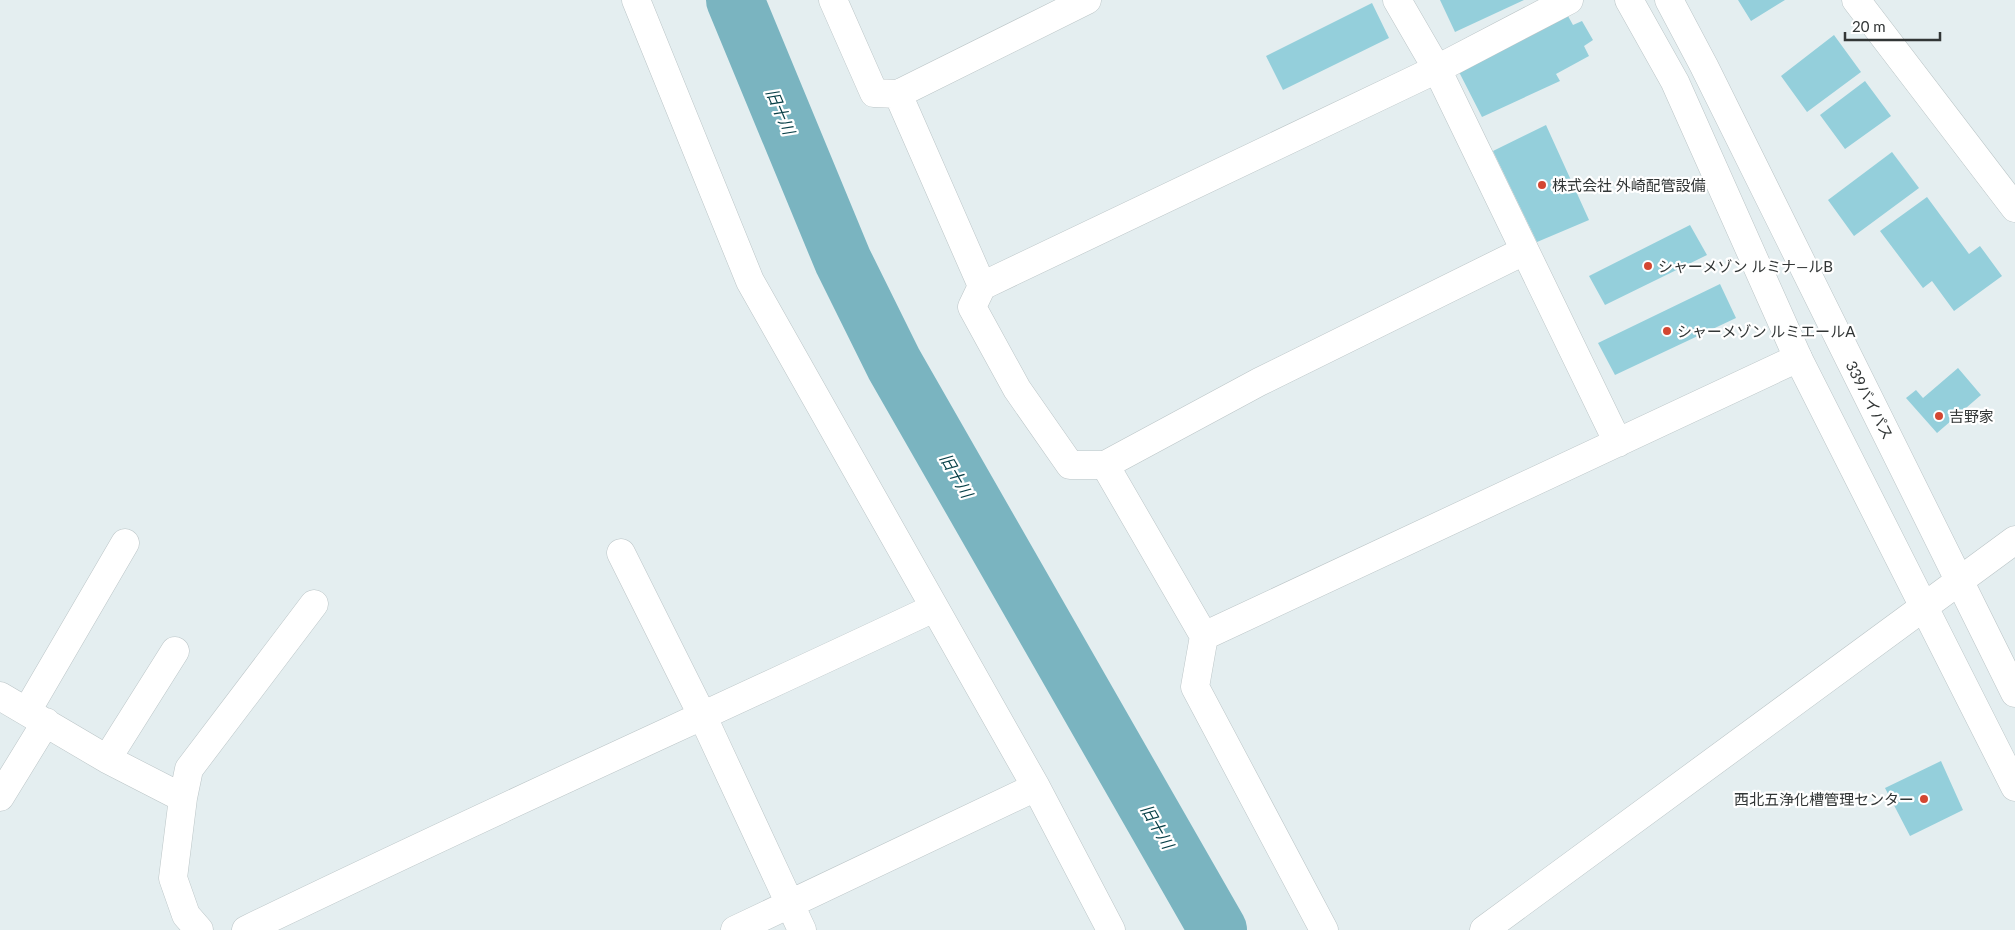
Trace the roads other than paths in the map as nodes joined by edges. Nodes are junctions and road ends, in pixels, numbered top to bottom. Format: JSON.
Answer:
{"nodes":[{"id":1,"x":636,"y":0,"type":"edge"},
{"id":2,"x":833,"y":0,"type":"edge"},
{"id":3,"x":1087,"y":0,"type":"edge"},
{"id":4,"x":1397,"y":0,"type":"edge"},
{"id":5,"x":1569,"y":0,"type":"edge"},
{"id":6,"x":1629,"y":0,"type":"edge"},
{"id":7,"x":1669,"y":0,"type":"edge"},
{"id":8,"x":1856,"y":0,"type":"edge"},
{"id":9,"x":1437,"y":69,"type":"junction"},
{"id":10,"x":898,"y":94,"type":"junction"},
{"id":11,"x":2015,"y":208,"type":"edge"},
{"id":12,"x":1524,"y":251,"type":"junction"},
{"id":13,"x":982,"y":286,"type":"junction"},
{"id":14,"x":1798,"y":358,"type":"junction"},
{"id":15,"x":1618,"y":443,"type":"junction"},
{"id":16,"x":1105,"y":464,"type":"junction"},
{"id":17,"x":2015,"y":540,"type":"edge"},
{"id":18,"x":124,"y":543,"type":"dead end"},
{"id":19,"x":621,"y":553,"type":"dead end"},
{"id":20,"x":1961,"y":581,"type":"junction"},
{"id":21,"x":314,"y":604,"type":"dead end"},
{"id":22,"x":1926,"y":607,"type":"junction"},
{"id":23,"x":934,"y":608,"type":"junction"},
{"id":24,"x":1204,"y":636,"type":"junction"},
{"id":25,"x":175,"y":651,"type":"dead end"},
{"id":26,"x":2015,"y":693,"type":"edge"},
{"id":27,"x":0,"y":696,"type":"edge"},
{"id":28,"x":37,"y":716,"type":"junction"},
{"id":29,"x":703,"y":717,"type":"junction"},
{"id":30,"x":107,"y":759,"type":"junction"},
{"id":31,"x":1036,"y":787,"type":"junction"},
{"id":32,"x":2015,"y":787,"type":"edge"},
{"id":33,"x":0,"y":797,"type":"edge"},
{"id":34,"x":183,"y":798,"type":"junction"},
{"id":35,"x":790,"y":903,"type":"junction"},
{"id":36,"x":199,"y":930,"type":"edge"},
{"id":37,"x":246,"y":930,"type":"edge"},
{"id":38,"x":735,"y":930,"type":"edge"},
{"id":39,"x":802,"y":930,"type":"edge"},
{"id":40,"x":1111,"y":930,"type":"edge"},
{"id":41,"x":1324,"y":930,"type":"edge"},
{"id":42,"x":1484,"y":930,"type":"edge"}],
"edges":[{"from":1,"to":23,"type":"street"},
{"from":2,"to":10,"type":"street"},
{"from":3,"to":10,"type":"street"},
{"from":4,"to":9,"type":"street"},
{"from":5,"to":9,"type":"street"},
{"from":6,"to":14,"type":"street"},
{"from":7,"to":20,"type":"street","name":"339バイパス"},
{"from":8,"to":11,"type":"street"},
{"from":9,"to":12,"type":"street"},
{"from":9,"to":13,"type":"street"},
{"from":10,"to":13,"type":"street"},
{"from":12,"to":15,"type":"street"},
{"from":12,"to":16,"type":"street"},
{"from":13,"to":16,"type":"street"},
{"from":14,"to":15,"type":"street"},
{"from":14,"to":22,"type":"street"},
{"from":15,"to":24,"type":"street"},
{"from":16,"to":24,"type":"street"},
{"from":17,"to":20,"type":"street"},
{"from":18,"to":28,"type":"street"},
{"from":19,"to":29,"type":"street"},
{"from":20,"to":22,"type":"street"},
{"from":20,"to":26,"type":"street","name":"339バイパス"},
{"from":21,"to":34,"type":"street"},
{"from":22,"to":32,"type":"street"},
{"from":22,"to":42,"type":"street"},
{"from":23,"to":29,"type":"street"},
{"from":23,"to":31,"type":"street"},
{"from":24,"to":41,"type":"street"},
{"from":25,"to":30,"type":"street"},
{"from":27,"to":28,"type":"street"},
{"from":28,"to":30,"type":"street"},
{"from":28,"to":33,"type":"street"},
{"from":29,"to":35,"type":"street"},
{"from":29,"to":37,"type":"street"},
{"from":30,"to":34,"type":"street"},
{"from":31,"to":35,"type":"street"},
{"from":31,"to":40,"type":"street"},
{"from":34,"to":36,"type":"street"},
{"from":35,"to":38,"type":"street"},
{"from":35,"to":39,"type":"street"}]}
